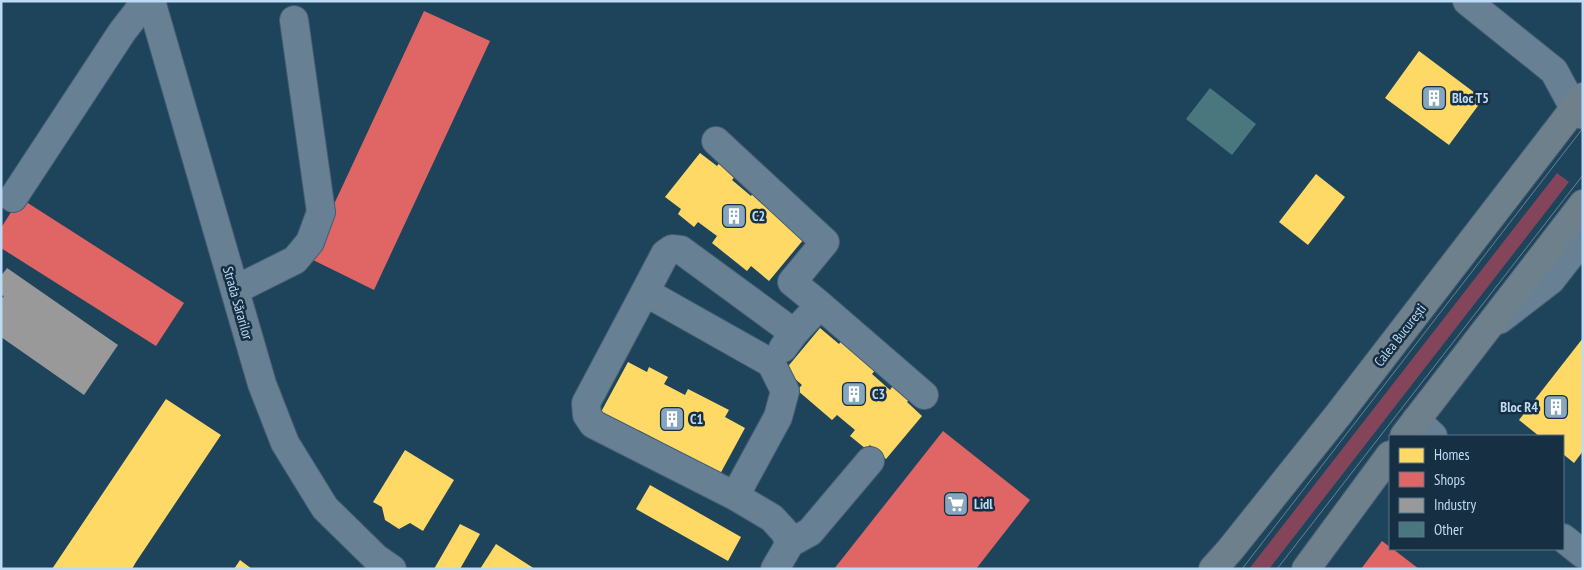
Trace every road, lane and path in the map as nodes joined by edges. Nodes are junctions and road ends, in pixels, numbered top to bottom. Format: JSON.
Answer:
{"nodes":[{"id":1,"x":146,"y":1,"type":"edge"},
{"id":2,"x":151,"y":1,"type":"edge"},
{"id":3,"x":1468,"y":1,"type":"edge"},
{"id":4,"x":294,"y":20,"type":"dead end"},
{"id":5,"x":1580,"y":107,"type":"edge"},
{"id":6,"x":716,"y":141,"type":"dead end"},
{"id":7,"x":13,"y":198,"type":"dead end"},
{"id":8,"x":1583,"y":204,"type":"edge"},
{"id":9,"x":1583,"y":239,"type":"edge"},
{"id":10,"x":235,"y":290,"type":"junction"},
{"id":11,"x":646,"y":292,"type":"junction"},
{"id":12,"x":820,"y":305,"type":"junction"},
{"id":13,"x":1486,"y":330,"type":"junction"},
{"id":14,"x":794,"y":333,"type":"junction"},
{"id":15,"x":771,"y":363,"type":"junction"},
{"id":16,"x":924,"y":395,"type":"dead end"},
{"id":17,"x":1418,"y":431,"type":"edge"},
{"id":18,"x":1389,"y":456,"type":"edge"},
{"id":19,"x":870,"y":461,"type":"dead end"},
{"id":20,"x":735,"y":496,"type":"junction"},
{"id":21,"x":1564,"y":539,"type":"edge"},
{"id":22,"x":790,"y":543,"type":"junction"},
{"id":23,"x":1583,"y":554,"type":"edge"},
{"id":24,"x":392,"y":569,"type":"edge"},
{"id":25,"x":775,"y":569,"type":"edge"},
{"id":26,"x":1213,"y":569,"type":"edge"},
{"id":27,"x":1306,"y":569,"type":"edge"}],
"edges":[{"from":1,"to":7,"type":"street"},
{"from":2,"to":10,"type":"street","name":"Strada Sărarilor"},
{"from":3,"to":5,"type":"street"},
{"from":4,"to":10,"type":"street"},
{"from":5,"to":26,"type":"main road","name":"Calea București"},
{"from":6,"to":12,"type":"street"},
{"from":8,"to":13,"type":"main road"},
{"from":9,"to":13,"type":"street"},
{"from":10,"to":24,"type":"street","name":"Strada Sărarilor"},
{"from":11,"to":14,"type":"street"},
{"from":11,"to":15,"type":"street"},
{"from":11,"to":20,"type":"street"},
{"from":12,"to":14,"type":"street"},
{"from":12,"to":16,"type":"street"},
{"from":13,"to":17,"type":"main road"},
{"from":14,"to":15,"type":"street"},
{"from":15,"to":20,"type":"street"},
{"from":18,"to":27,"type":"main road"},
{"from":19,"to":22,"type":"street"},
{"from":20,"to":22,"type":"street"},
{"from":21,"to":23,"type":"street"},
{"from":22,"to":25,"type":"street"}]}
